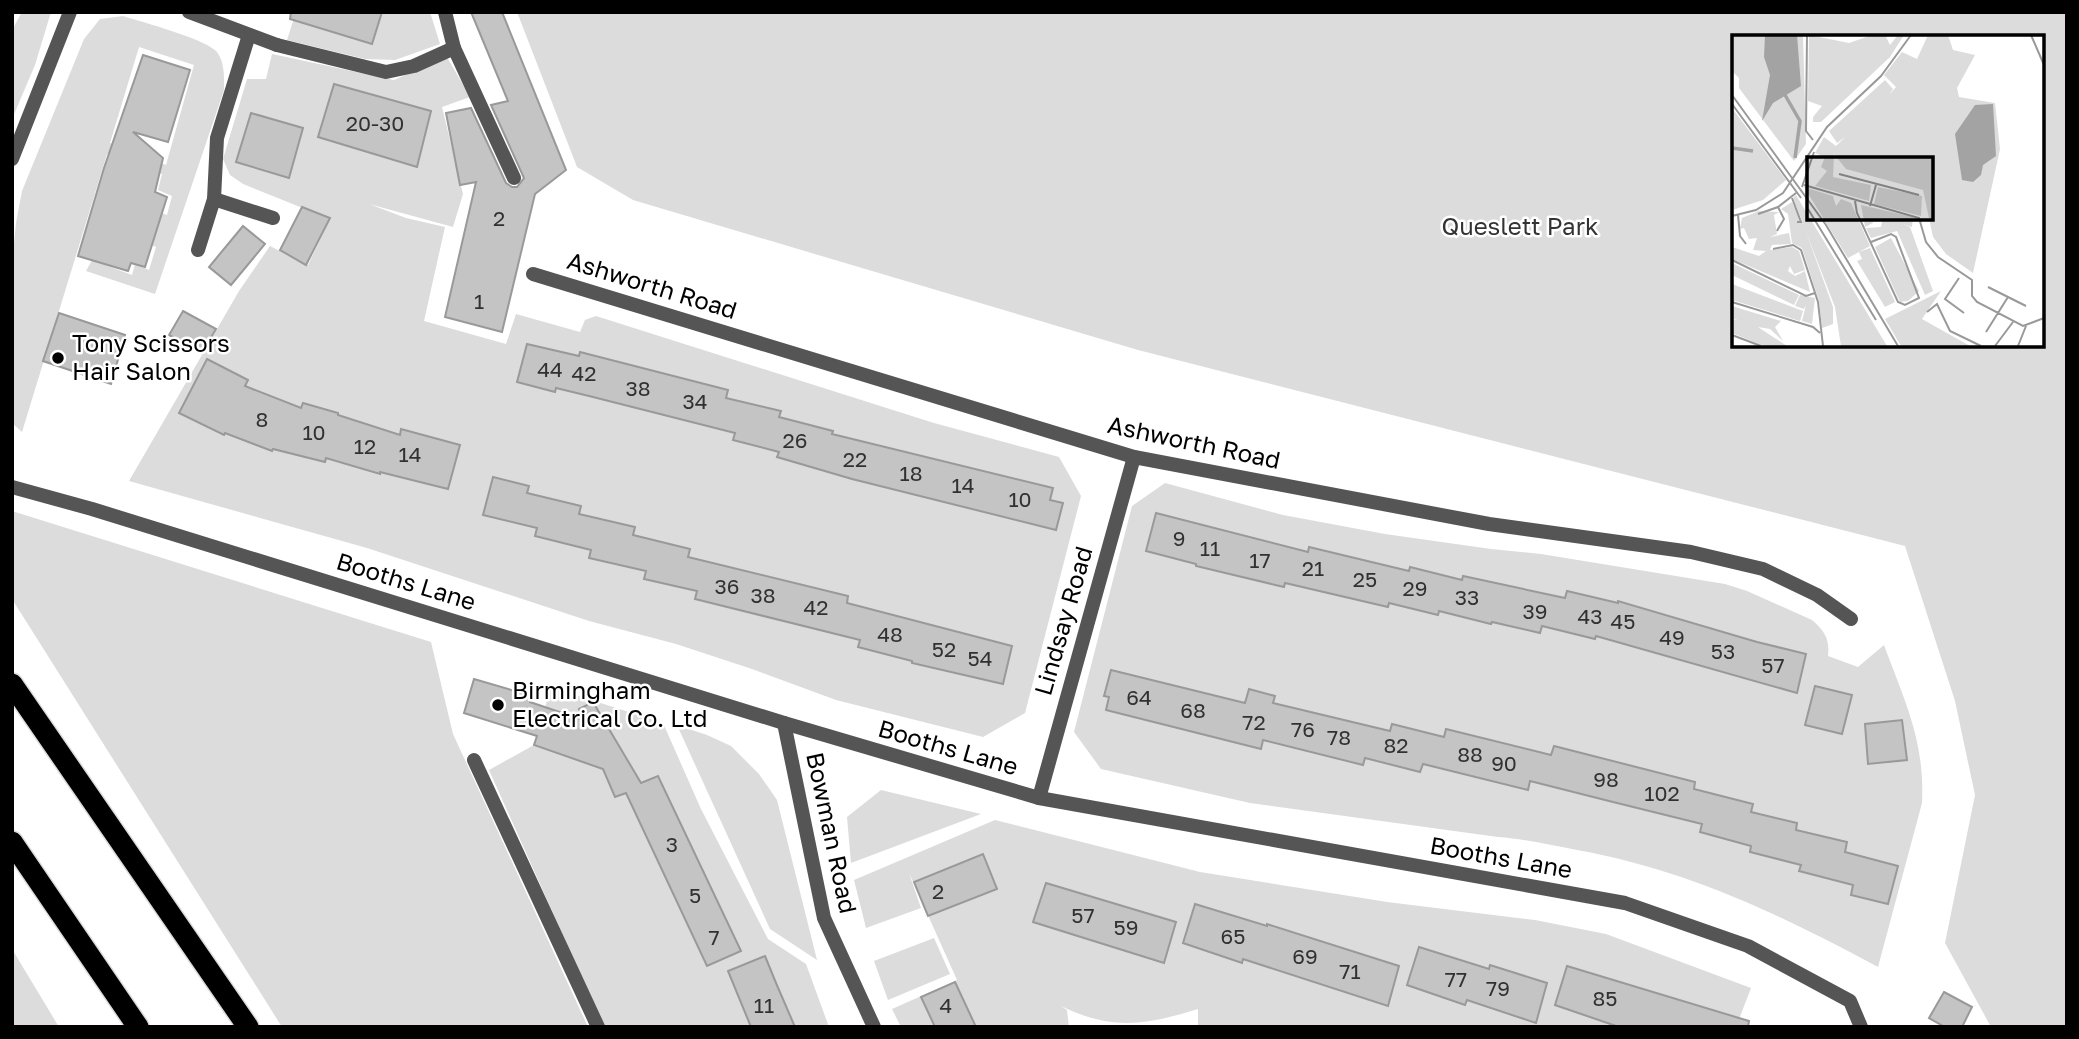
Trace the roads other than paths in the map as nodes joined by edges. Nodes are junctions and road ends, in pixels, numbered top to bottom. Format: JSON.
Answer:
{"nodes":[{"id":1,"x":70,"y":12,"type":"edge"},
{"id":2,"x":189,"y":12,"type":"edge"},
{"id":3,"x":445,"y":12,"type":"edge"},
{"id":4,"x":249,"y":34,"type":"junction"},
{"id":5,"x":454,"y":48,"type":"junction"},
{"id":6,"x":12,"y":159,"type":"edge"},
{"id":7,"x":514,"y":178,"type":"dead end"},
{"id":8,"x":214,"y":199,"type":"junction"},
{"id":9,"x":273,"y":218,"type":"dead end"},
{"id":10,"x":198,"y":250,"type":"dead end"},
{"id":11,"x":533,"y":274,"type":"dead end"},
{"id":12,"x":1134,"y":457,"type":"junction"},
{"id":13,"x":12,"y":487,"type":"edge"},
{"id":14,"x":1851,"y":619,"type":"dead end"},
{"id":15,"x":12,"y":684,"type":"edge"},
{"id":16,"x":784,"y":723,"type":"junction"},
{"id":17,"x":474,"y":760,"type":"dead end"},
{"id":18,"x":1039,"y":798,"type":"junction"},
{"id":19,"x":12,"y":842,"type":"edge"},
{"id":20,"x":138,"y":1027,"type":"edge"},
{"id":21,"x":248,"y":1027,"type":"edge"},
{"id":22,"x":598,"y":1027,"type":"edge"},
{"id":23,"x":874,"y":1027,"type":"edge"},
{"id":24,"x":1861,"y":1027,"type":"edge"}],
"edges":[{"from":1,"to":6,"type":"street"},
{"from":2,"to":4,"type":"street"},
{"from":3,"to":5,"type":"street"},
{"from":4,"to":5,"type":"street"},
{"from":4,"to":8,"type":"street"},
{"from":5,"to":7,"type":"street"},
{"from":8,"to":9,"type":"street"},
{"from":8,"to":10,"type":"street"},
{"from":11,"to":12,"type":"street","name":"Ashworth Road"},
{"from":12,"to":14,"type":"street","name":"Ashworth Road"},
{"from":12,"to":18,"type":"street","name":"Lindsay Road"},
{"from":13,"to":16,"type":"street","name":"Booths Lane"},
{"from":15,"to":21,"type":"highway"},
{"from":16,"to":18,"type":"street","name":"Booths Lane"},
{"from":16,"to":23,"type":"street","name":"Bowman Road"},
{"from":17,"to":22,"type":"street"},
{"from":18,"to":24,"type":"street","name":"Booths Lane"},
{"from":19,"to":20,"type":"highway"}]}
